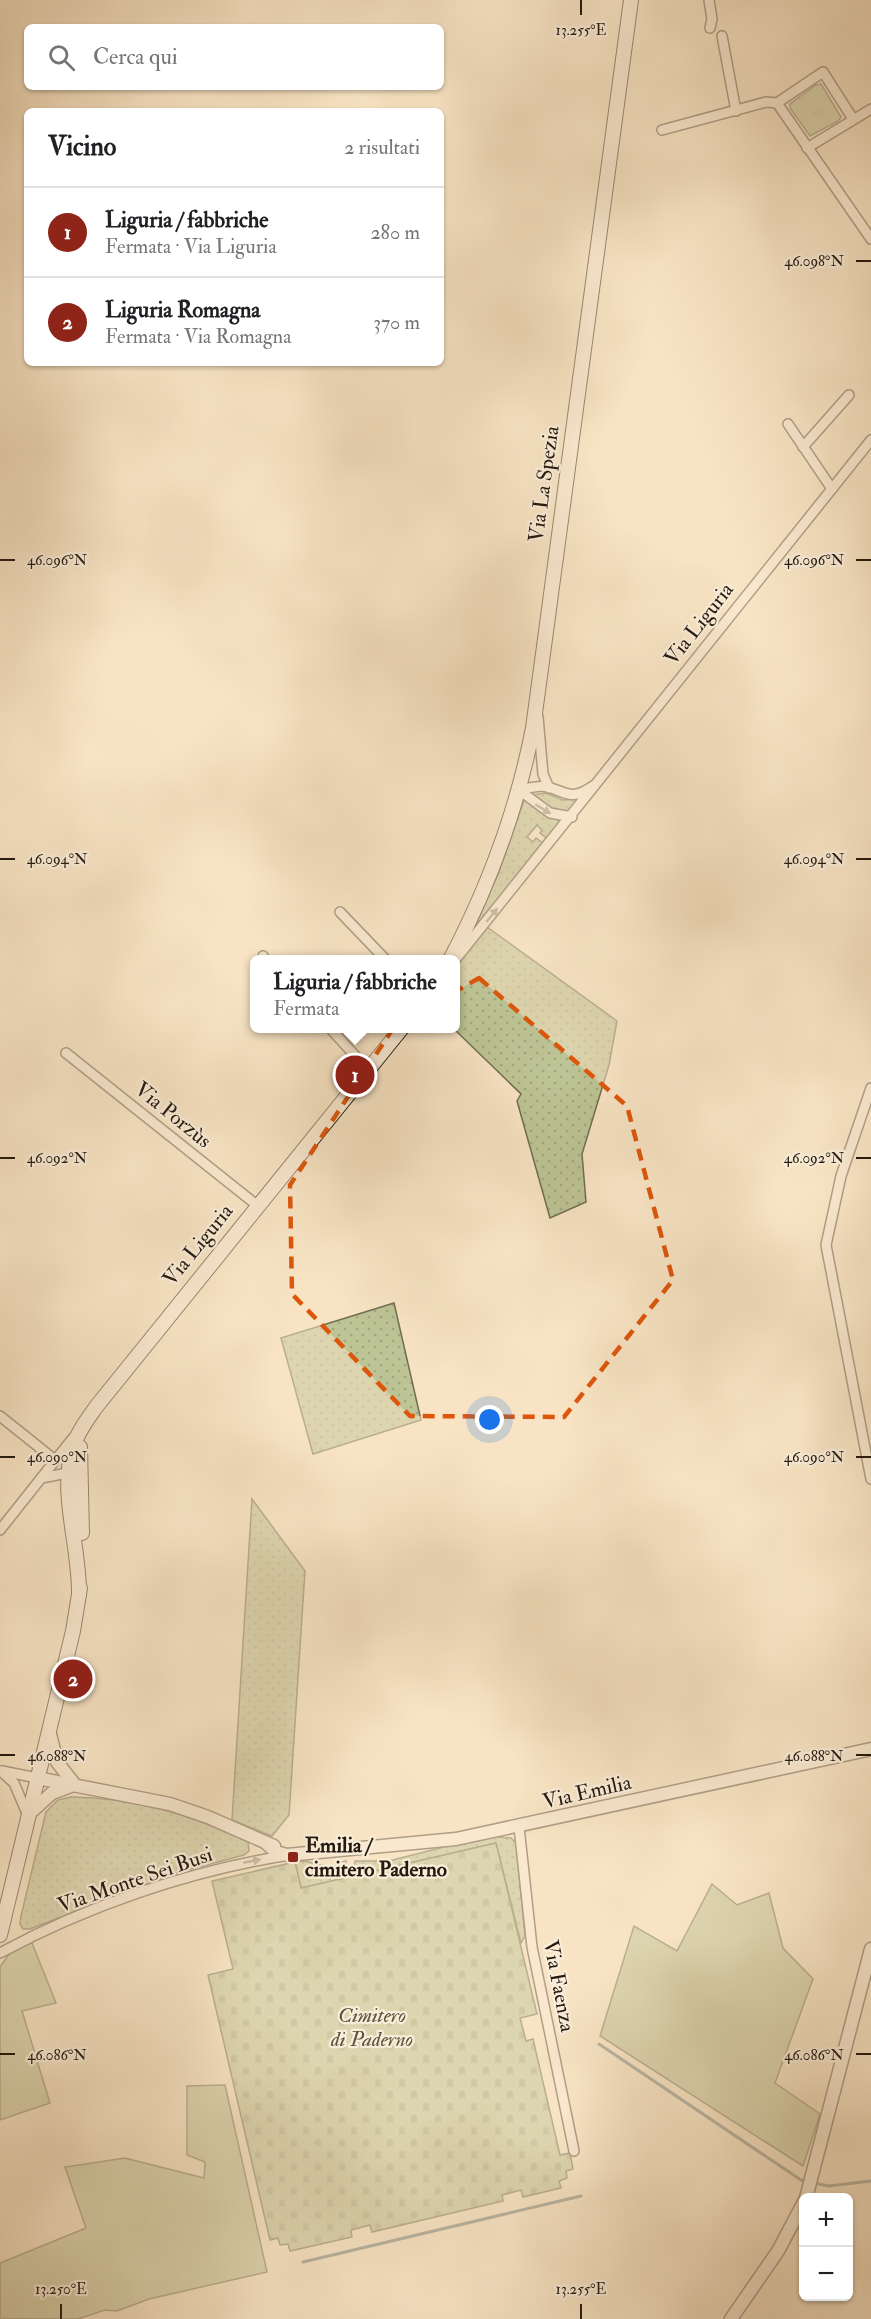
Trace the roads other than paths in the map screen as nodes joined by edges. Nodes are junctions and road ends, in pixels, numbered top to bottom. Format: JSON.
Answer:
{"nodes":[{"id":1,"x":631,"y":0,"type":"edge"},
{"id":2,"x":709,"y":0,"type":"edge"},
{"id":3,"x":710,"y":28,"type":"dead end"},
{"id":4,"x":722,"y":36,"type":"dead end"},
{"id":5,"x":777,"y":103,"type":"junction"},
{"id":6,"x":871,"y":109,"type":"edge"},
{"id":7,"x":736,"y":111,"type":"junction"},
{"id":8,"x":853,"y":119,"type":"junction"},
{"id":9,"x":662,"y":130,"type":"dead end"},
{"id":10,"x":807,"y":148,"type":"junction"},
{"id":11,"x":871,"y":239,"type":"edge"},
{"id":12,"x":849,"y":395,"type":"dead end"},
{"id":13,"x":788,"y":424,"type":"dead end"},
{"id":14,"x":871,"y":440,"type":"edge"},
{"id":15,"x":803,"y":447,"type":"junction"},
{"id":16,"x":832,"y":489,"type":"junction"},
{"id":17,"x":536,"y":702,"type":"junction"},
{"id":18,"x":598,"y":783,"type":"junction"},
{"id":19,"x":549,"y":788,"type":"junction"},
{"id":20,"x":519,"y":789,"type":"junction"},
{"id":21,"x":572,"y":817,"type":"junction"},
{"id":22,"x":340,"y":912,"type":"dead end"},
{"id":23,"x":381,"y":955,"type":"edge"},
{"id":24,"x":452,"y":955,"type":"edge"},
{"id":25,"x":460,"y":955,"type":"edge"},
{"id":26,"x":334,"y":1033,"type":"edge"},
{"id":27,"x":399,"y":1033,"type":"edge"},
{"id":28,"x":66,"y":1053,"type":"dead end"},
{"id":29,"x":368,"y":1070,"type":"junction"},
{"id":30,"x":871,"y":1088,"type":"edge"},
{"id":31,"x":258,"y":1206,"type":"junction"},
{"id":32,"x":0,"y":1416,"type":"edge"},
{"id":33,"x":73,"y":1459,"type":"junction"},
{"id":34,"x":55,"y":1460,"type":"junction"},
{"id":35,"x":41,"y":1478,"type":"junction"},
{"id":36,"x":871,"y":1479,"type":"edge"},
{"id":37,"x":0,"y":1530,"type":"edge"},
{"id":38,"x":49,"y":1728,"type":"junction"},
{"id":39,"x":871,"y":1749,"type":"edge"},
{"id":40,"x":0,"y":1771,"type":"edge"},
{"id":41,"x":37,"y":1778,"type":"junction"},
{"id":42,"x":75,"y":1785,"type":"junction"},
{"id":43,"x":28,"y":1816,"type":"junction"},
{"id":44,"x":519,"y":1827,"type":"junction"},
{"id":45,"x":266,"y":1843,"type":"junction"},
{"id":46,"x":308,"y":1852,"type":"junction"},
{"id":47,"x":287,"y":1855,"type":"junction"},
{"id":48,"x":0,"y":1935,"type":"edge"},
{"id":49,"x":871,"y":1949,"type":"edge"},
{"id":50,"x":0,"y":1953,"type":"edge"},
{"id":51,"x":574,"y":2151,"type":"dead end"},
{"id":52,"x":808,"y":2193,"type":"edge"},
{"id":53,"x":799,"y":2211,"type":"edge"},
{"id":54,"x":731,"y":2319,"type":"edge"}],
"edges":[{"from":1,"to":17,"type":"main road","name":"Via La Spezia"},
{"from":2,"to":3,"type":"street"},
{"from":4,"to":7,"type":"street"},
{"from":5,"to":7,"type":"street"},
{"from":5,"to":8,"type":"street"},
{"from":5,"to":10,"type":"street"},
{"from":6,"to":8,"type":"street"},
{"from":7,"to":9,"type":"street"},
{"from":8,"to":10,"type":"street"},
{"from":10,"to":11,"type":"street"},
{"from":12,"to":15,"type":"street"},
{"from":13,"to":15,"type":"street"},
{"from":14,"to":16,"type":"street","name":"Via Liguria"},
{"from":15,"to":16,"type":"street"},
{"from":16,"to":18,"type":"street","name":"Via Liguria"},
{"from":17,"to":19,"type":"street"},
{"from":17,"to":20,"type":"main road","name":"Via La Spezia"},
{"from":18,"to":19,"type":"street","name":"Via Liguria"},
{"from":18,"to":21,"type":"street","name":"Via Liguria"},
{"from":19,"to":20,"type":"street","name":"Via Liguria"},
{"from":20,"to":21,"type":"street","one_way":true},
{"from":20,"to":24,"type":"main road","name":"Via La Spezia"},
{"from":25,"to":21,"type":"street","name":"Via Liguria","one_way":true},
{"from":22,"to":23,"type":"street"},
{"from":26,"to":29,"type":"street"},
{"from":27,"to":29,"type":"main road","name":"Via Liguria"},
{"from":28,"to":31,"type":"street","name":"Via Porzùs"},
{"from":29,"to":31,"type":"main road","name":"Via Liguria"},
{"from":30,"to":36,"type":"street"},
{"from":31,"to":33,"type":"main road","name":"Via Liguria"},
{"from":32,"to":34,"type":"street"},
{"from":33,"to":34,"type":"street"},
{"from":33,"to":35,"type":"street"},
{"from":33,"to":38,"type":"main road"},
{"from":34,"to":35,"type":"street"},
{"from":35,"to":37,"type":"street"},
{"from":38,"to":41,"type":"main road"},
{"from":38,"to":42,"type":"street"},
{"from":39,"to":44,"type":"street","name":"Via Emilia"},
{"from":40,"to":41,"type":"street","name":"Via Emilia"},
{"from":40,"to":43,"type":"street","name":"Via Emilia"},
{"from":41,"to":42,"type":"street","name":"Via Emilia"},
{"from":41,"to":43,"type":"main road"},
{"from":42,"to":43,"type":"street"},
{"from":42,"to":45,"type":"street","name":"Via Emilia"},
{"from":43,"to":48,"type":"main road"},
{"from":44,"to":46,"type":"street","name":"Via Emilia"},
{"from":44,"to":51,"type":"street","name":"Via Faenza"},
{"from":45,"to":46,"type":"street","name":"Via Emilia"},
{"from":45,"to":47,"type":"street","name":"Via Emilia"},
{"from":46,"to":47,"type":"street","name":"Via Emilia"},
{"from":50,"to":47,"type":"street","name":"Via Monte Sei Busi","one_way":true},
{"from":49,"to":52,"type":"street"},
{"from":53,"to":54,"type":"street"}]}
